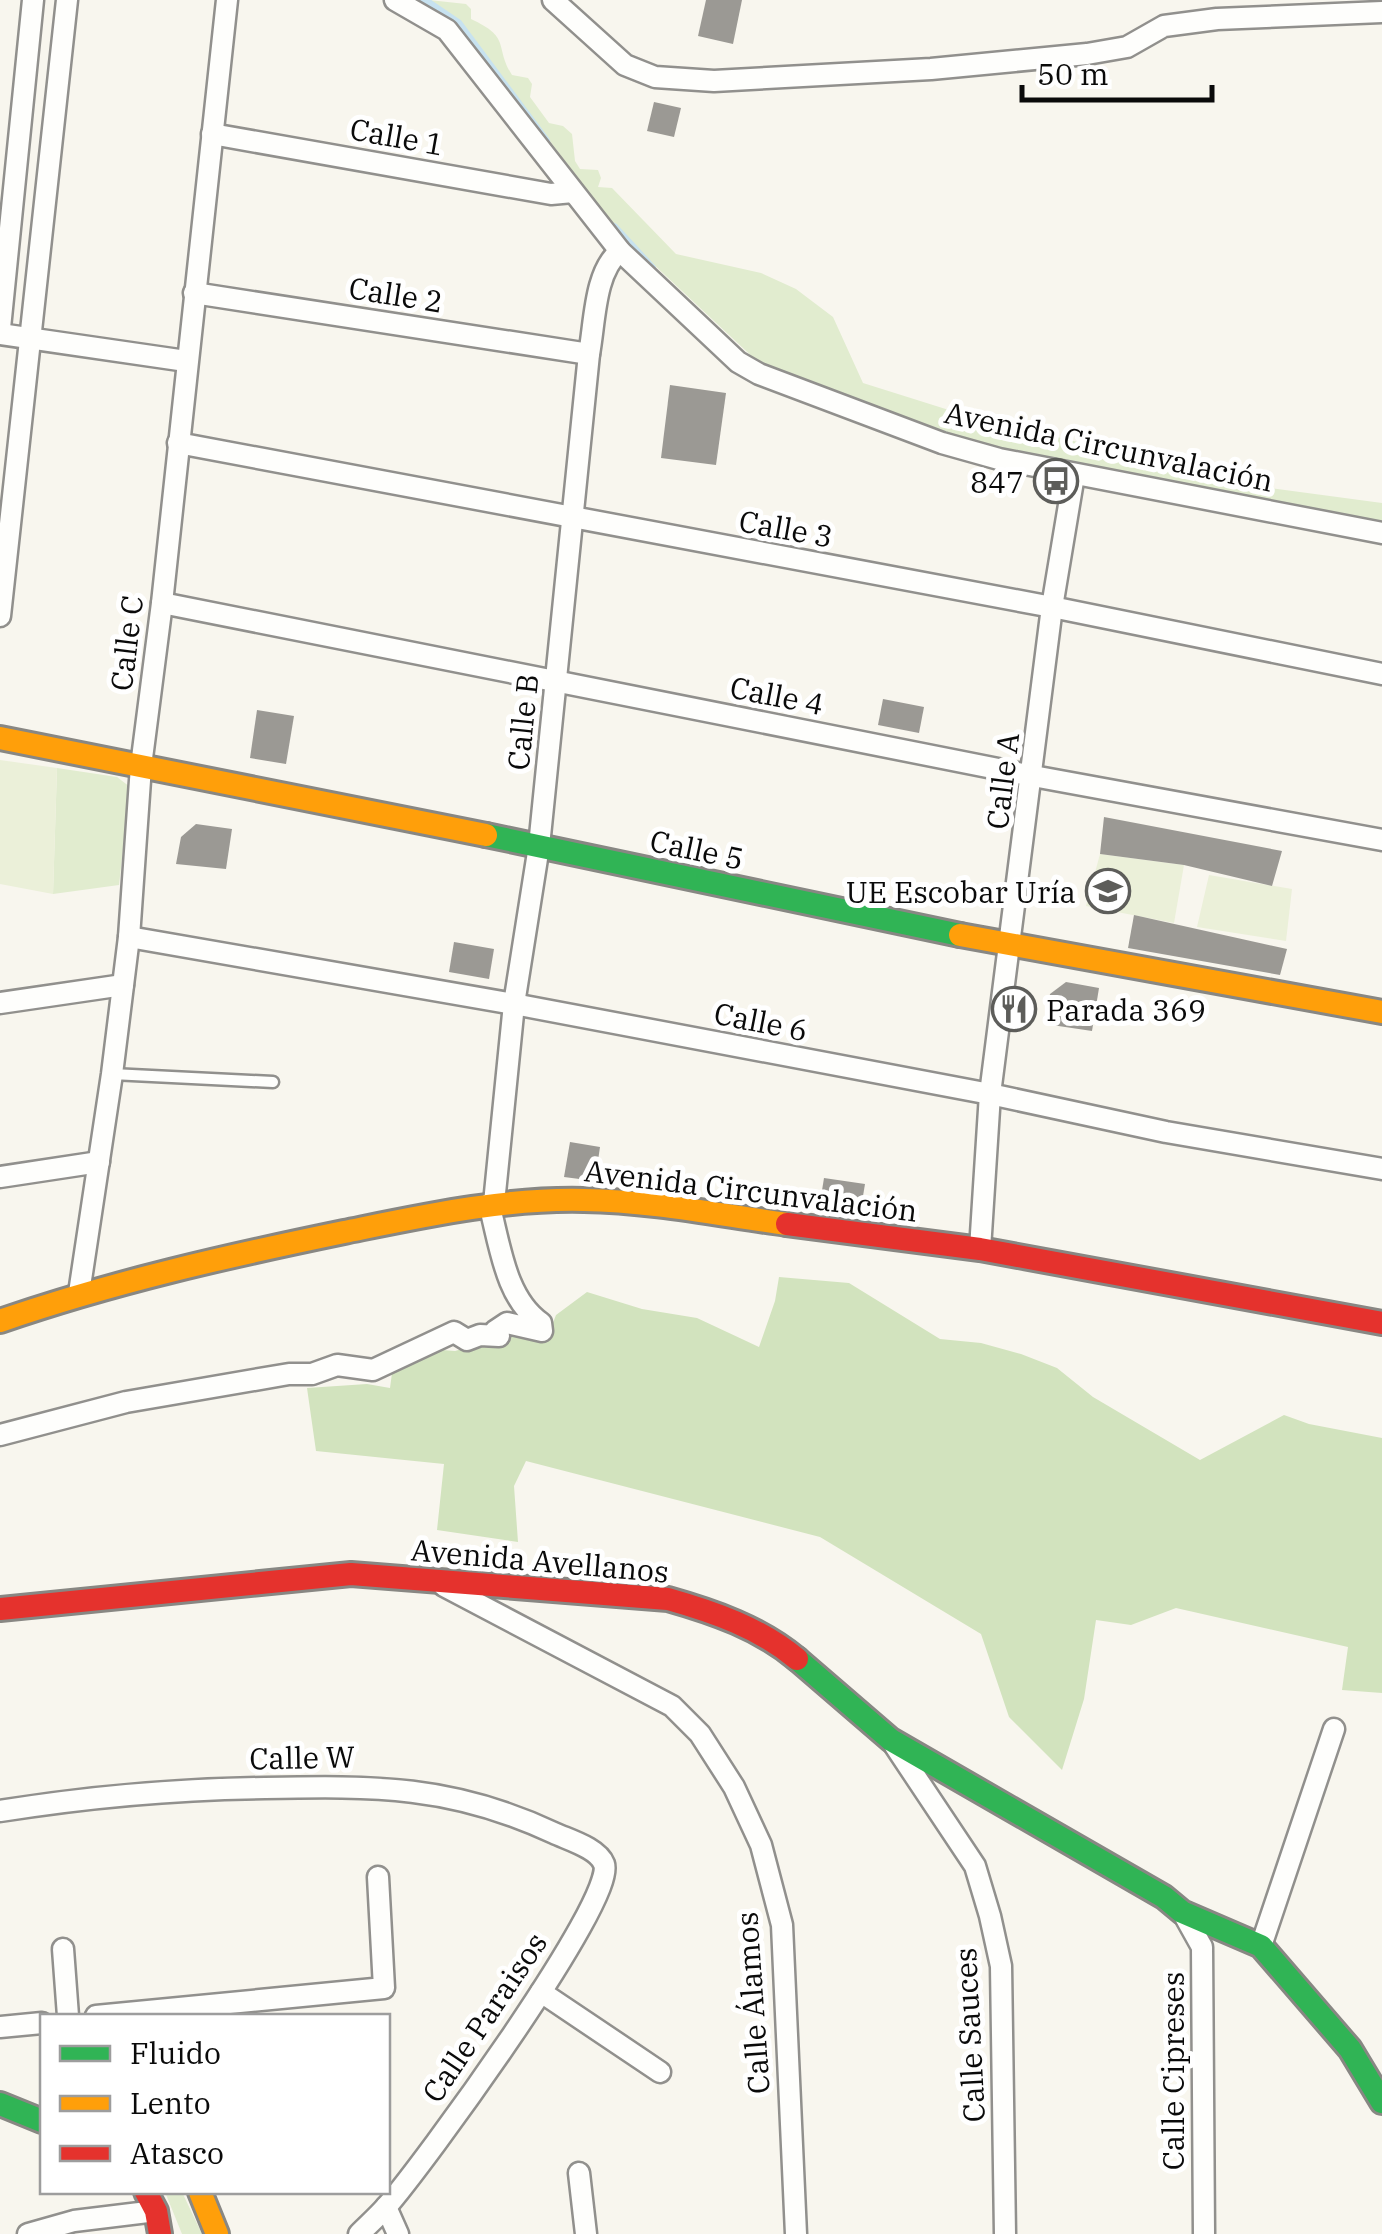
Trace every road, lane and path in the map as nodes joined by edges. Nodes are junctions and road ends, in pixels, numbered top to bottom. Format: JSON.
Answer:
{"nodes":[{"id":1,"x":33,"y":0,"type":"edge"},
{"id":2,"x":67,"y":0,"type":"edge"},
{"id":3,"x":226,"y":0,"type":"edge"},
{"id":4,"x":395,"y":0,"type":"edge"},
{"id":5,"x":553,"y":0,"type":"edge"},
{"id":6,"x":1228,"y":0,"type":"edge"},
{"id":7,"x":1382,"y":12,"type":"edge"},
{"id":8,"x":1217,"y":18,"type":"junction"},
{"id":9,"x":212,"y":134,"type":"junction"},
{"id":10,"x":573,"y":192,"type":"junction"},
{"id":11,"x":620,"y":251,"type":"junction"},
{"id":12,"x":194,"y":293,"type":"junction"},
{"id":13,"x":0,"y":331,"type":"edge"},
{"id":14,"x":29,"y":338,"type":"junction"},
{"id":15,"x":590,"y":354,"type":"junction"},
{"id":16,"x":186,"y":361,"type":"junction"},
{"id":17,"x":178,"y":444,"type":"junction"},
{"id":18,"x":1074,"y":475,"type":"junction"},
{"id":19,"x":572,"y":518,"type":"junction"},
{"id":20,"x":1382,"y":533,"type":"edge"},
{"id":21,"x":162,"y":603,"type":"junction"},
{"id":22,"x":1052,"y":607,"type":"junction"},
{"id":23,"x":0,"y":616,"type":"edge"},
{"id":24,"x":1382,"y":674,"type":"edge"},
{"id":25,"x":556,"y":681,"type":"junction"},
{"id":26,"x":0,"y":738,"type":"edge"},
{"id":27,"x":141,"y":766,"type":"junction"},
{"id":28,"x":1033,"y":776,"type":"junction"},
{"id":29,"x":1382,"y":840,"type":"edge"},
{"id":30,"x":539,"y":846,"type":"junction"},
{"id":31,"x":128,"y":937,"type":"junction"},
{"id":32,"x":1011,"y":946,"type":"junction"},
{"id":33,"x":123,"y":985,"type":"junction"},
{"id":34,"x":0,"y":1002,"type":"edge"},
{"id":35,"x":514,"y":1004,"type":"junction"},
{"id":36,"x":1382,"y":1012,"type":"edge"},
{"id":37,"x":112,"y":1074,"type":"junction"},
{"id":38,"x":272,"y":1082,"type":"dead end"},
{"id":39,"x":990,"y":1094,"type":"junction"},
{"id":40,"x":98,"y":1162,"type":"junction"},
{"id":41,"x":1382,"y":1169,"type":"edge"},
{"id":42,"x":0,"y":1178,"type":"edge"},
{"id":43,"x":491,"y":1204,"type":"junction"},
{"id":44,"x":980,"y":1250,"type":"junction"},
{"id":45,"x":79,"y":1293,"type":"junction"},
{"id":46,"x":0,"y":1322,"type":"edge"},
{"id":47,"x":1382,"y":1323,"type":"edge"},
{"id":48,"x":0,"y":1435,"type":"edge"},
{"id":49,"x":434,"y":1580,"type":"junction"},
{"id":50,"x":0,"y":1609,"type":"edge"},
{"id":51,"x":1334,"y":1729,"type":"dead end"},
{"id":52,"x":891,"y":1740,"type":"junction"},
{"id":53,"x":0,"y":1811,"type":"edge"},
{"id":54,"x":596,"y":1853,"type":"joint"},
{"id":55,"x":378,"y":1877,"type":"dead end"},
{"id":56,"x":1182,"y":1912,"type":"junction"},
{"id":57,"x":1261,"y":1946,"type":"junction"},
{"id":58,"x":63,"y":1950,"type":"dead end"},
{"id":59,"x":541,"y":1992,"type":"junction"},
{"id":60,"x":194,"y":2011,"type":"edge"},
{"id":61,"x":68,"y":2014,"type":"edge"},
{"id":62,"x":135,"y":2014,"type":"edge"},
{"id":63,"x":40,"y":2022,"type":"edge"},
{"id":64,"x":0,"y":2027,"type":"edge"},
{"id":65,"x":660,"y":2072,"type":"dead end"},
{"id":66,"x":1382,"y":2102,"type":"edge"},
{"id":67,"x":0,"y":2104,"type":"edge"},
{"id":68,"x":40,"y":2120,"type":"edge"},
{"id":69,"x":580,"y":2173,"type":"dead end"},
{"id":70,"x":201,"y":2194,"type":"edge"},
{"id":71,"x":386,"y":2207,"type":"junction"},
{"id":72,"x":154,"y":2212,"type":"edge"},
{"id":73,"x":28,"y":2234,"type":"edge"},
{"id":74,"x":217,"y":2234,"type":"edge"},
{"id":75,"x":359,"y":2234,"type":"edge"},
{"id":76,"x":398,"y":2234,"type":"edge"},
{"id":77,"x":586,"y":2234,"type":"edge"},
{"id":78,"x":796,"y":2234,"type":"edge"},
{"id":79,"x":1005,"y":2234,"type":"edge"},
{"id":80,"x":1204,"y":2234,"type":"edge"}],
"edges":[{"from":1,"to":13,"type":"street"},
{"from":2,"to":14,"type":"street"},
{"from":3,"to":9,"type":"street","name":"Calle C"},
{"from":4,"to":10,"type":"street","name":"Avenida Circunvalación"},
{"from":5,"to":8,"type":"street"},
{"from":6,"to":8,"type":"street"},
{"from":7,"to":8,"type":"street"},
{"from":9,"to":10,"type":"street","name":"Calle 1"},
{"from":9,"to":12,"type":"street","name":"Calle C"},
{"from":10,"to":11,"type":"street","name":"Avenida Circunvalación"},
{"from":11,"to":15,"type":"street","name":"Calle B"},
{"from":11,"to":18,"type":"street","name":"Avenida Circunvalación"},
{"from":12,"to":15,"type":"street","name":"Calle 2"},
{"from":12,"to":16,"type":"street","name":"Calle C"},
{"from":13,"to":14,"type":"street"},
{"from":14,"to":16,"type":"street"},
{"from":14,"to":23,"type":"street"},
{"from":15,"to":19,"type":"street","name":"Calle B"},
{"from":16,"to":17,"type":"street","name":"Calle C"},
{"from":17,"to":19,"type":"street","name":"Calle 3"},
{"from":17,"to":21,"type":"street","name":"Calle C"},
{"from":18,"to":20,"type":"street","name":"Avenida Circunvalación"},
{"from":18,"to":22,"type":"street","name":"Calle A"},
{"from":19,"to":22,"type":"street","name":"Calle 3"},
{"from":19,"to":25,"type":"street","name":"Calle B"},
{"from":21,"to":25,"type":"street","name":"Calle 4"},
{"from":21,"to":27,"type":"street","name":"Calle C"},
{"from":22,"to":24,"type":"street","name":"Calle 3"},
{"from":22,"to":28,"type":"street","name":"Calle A"},
{"from":25,"to":28,"type":"street","name":"Calle 4"},
{"from":25,"to":30,"type":"street","name":"Calle B"},
{"from":26,"to":27,"type":"street","name":"Calle 5"},
{"from":27,"to":30,"type":"street","name":"Calle 5"},
{"from":27,"to":31,"type":"street","name":"Calle C"},
{"from":28,"to":29,"type":"street","name":"Calle 4"},
{"from":28,"to":32,"type":"street","name":"Calle A"},
{"from":30,"to":32,"type":"street","name":"Calle 5"},
{"from":30,"to":35,"type":"street","name":"Calle B"},
{"from":31,"to":33,"type":"street","name":"Calle C"},
{"from":31,"to":35,"type":"street","name":"Calle 6"},
{"from":32,"to":36,"type":"street","name":"Calle 5"},
{"from":32,"to":39,"type":"street","name":"Calle A"},
{"from":33,"to":34,"type":"street"},
{"from":33,"to":37,"type":"street","name":"Calle C"},
{"from":35,"to":39,"type":"street","name":"Calle 6"},
{"from":35,"to":43,"type":"street","name":"Calle B"},
{"from":37,"to":38,"type":"lane"},
{"from":37,"to":40,"type":"street","name":"Calle C"},
{"from":39,"to":41,"type":"street","name":"Calle 6"},
{"from":39,"to":44,"type":"street","name":"Calle A"},
{"from":40,"to":42,"type":"street"},
{"from":40,"to":45,"type":"street","name":"Calle C"},
{"from":43,"to":44,"type":"street","name":"Avenida Circunvalación"},
{"from":43,"to":45,"type":"street","name":"Avenida Circunvalación"},
{"from":43,"to":48,"type":"street"},
{"from":44,"to":47,"type":"street","name":"Avenida Circunvalación"},
{"from":45,"to":46,"type":"street","name":"Avenida Circunvalación"},
{"from":49,"to":50,"type":"street","name":"Avenida Avellanos"},
{"from":49,"to":52,"type":"street","name":"Avenida Avellanos"},
{"from":49,"to":78,"type":"street","name":"Calle Álamos"},
{"from":51,"to":57,"type":"street"},
{"from":52,"to":56,"type":"street","name":"Avenida Avellanos"},
{"from":52,"to":79,"type":"street","name":"Calle Sauces"},
{"from":53,"to":54,"type":"street","name":"Calle W"},
{"from":54,"to":59,"type":"street","name":"Calle Paraisos"},
{"from":55,"to":60,"type":"street"},
{"from":56,"to":57,"type":"street","name":"Avenida Avellanos"},
{"from":56,"to":80,"type":"street","name":"Calle Cipreses"},
{"from":57,"to":66,"type":"street","name":"Avenida Avellanos"},
{"from":58,"to":61,"type":"street"},
{"from":59,"to":65,"type":"street"},
{"from":59,"to":71,"type":"street","name":"Calle Paraisos"},
{"from":60,"to":62,"type":"street"},
{"from":63,"to":64,"type":"street"},
{"from":67,"to":68,"type":"street"},
{"from":69,"to":77,"type":"street"},
{"from":70,"to":74,"type":"street"},
{"from":71,"to":75,"type":"street","name":"Calle Paraisos"},
{"from":71,"to":76,"type":"street"},
{"from":72,"to":73,"type":"street"}]}
